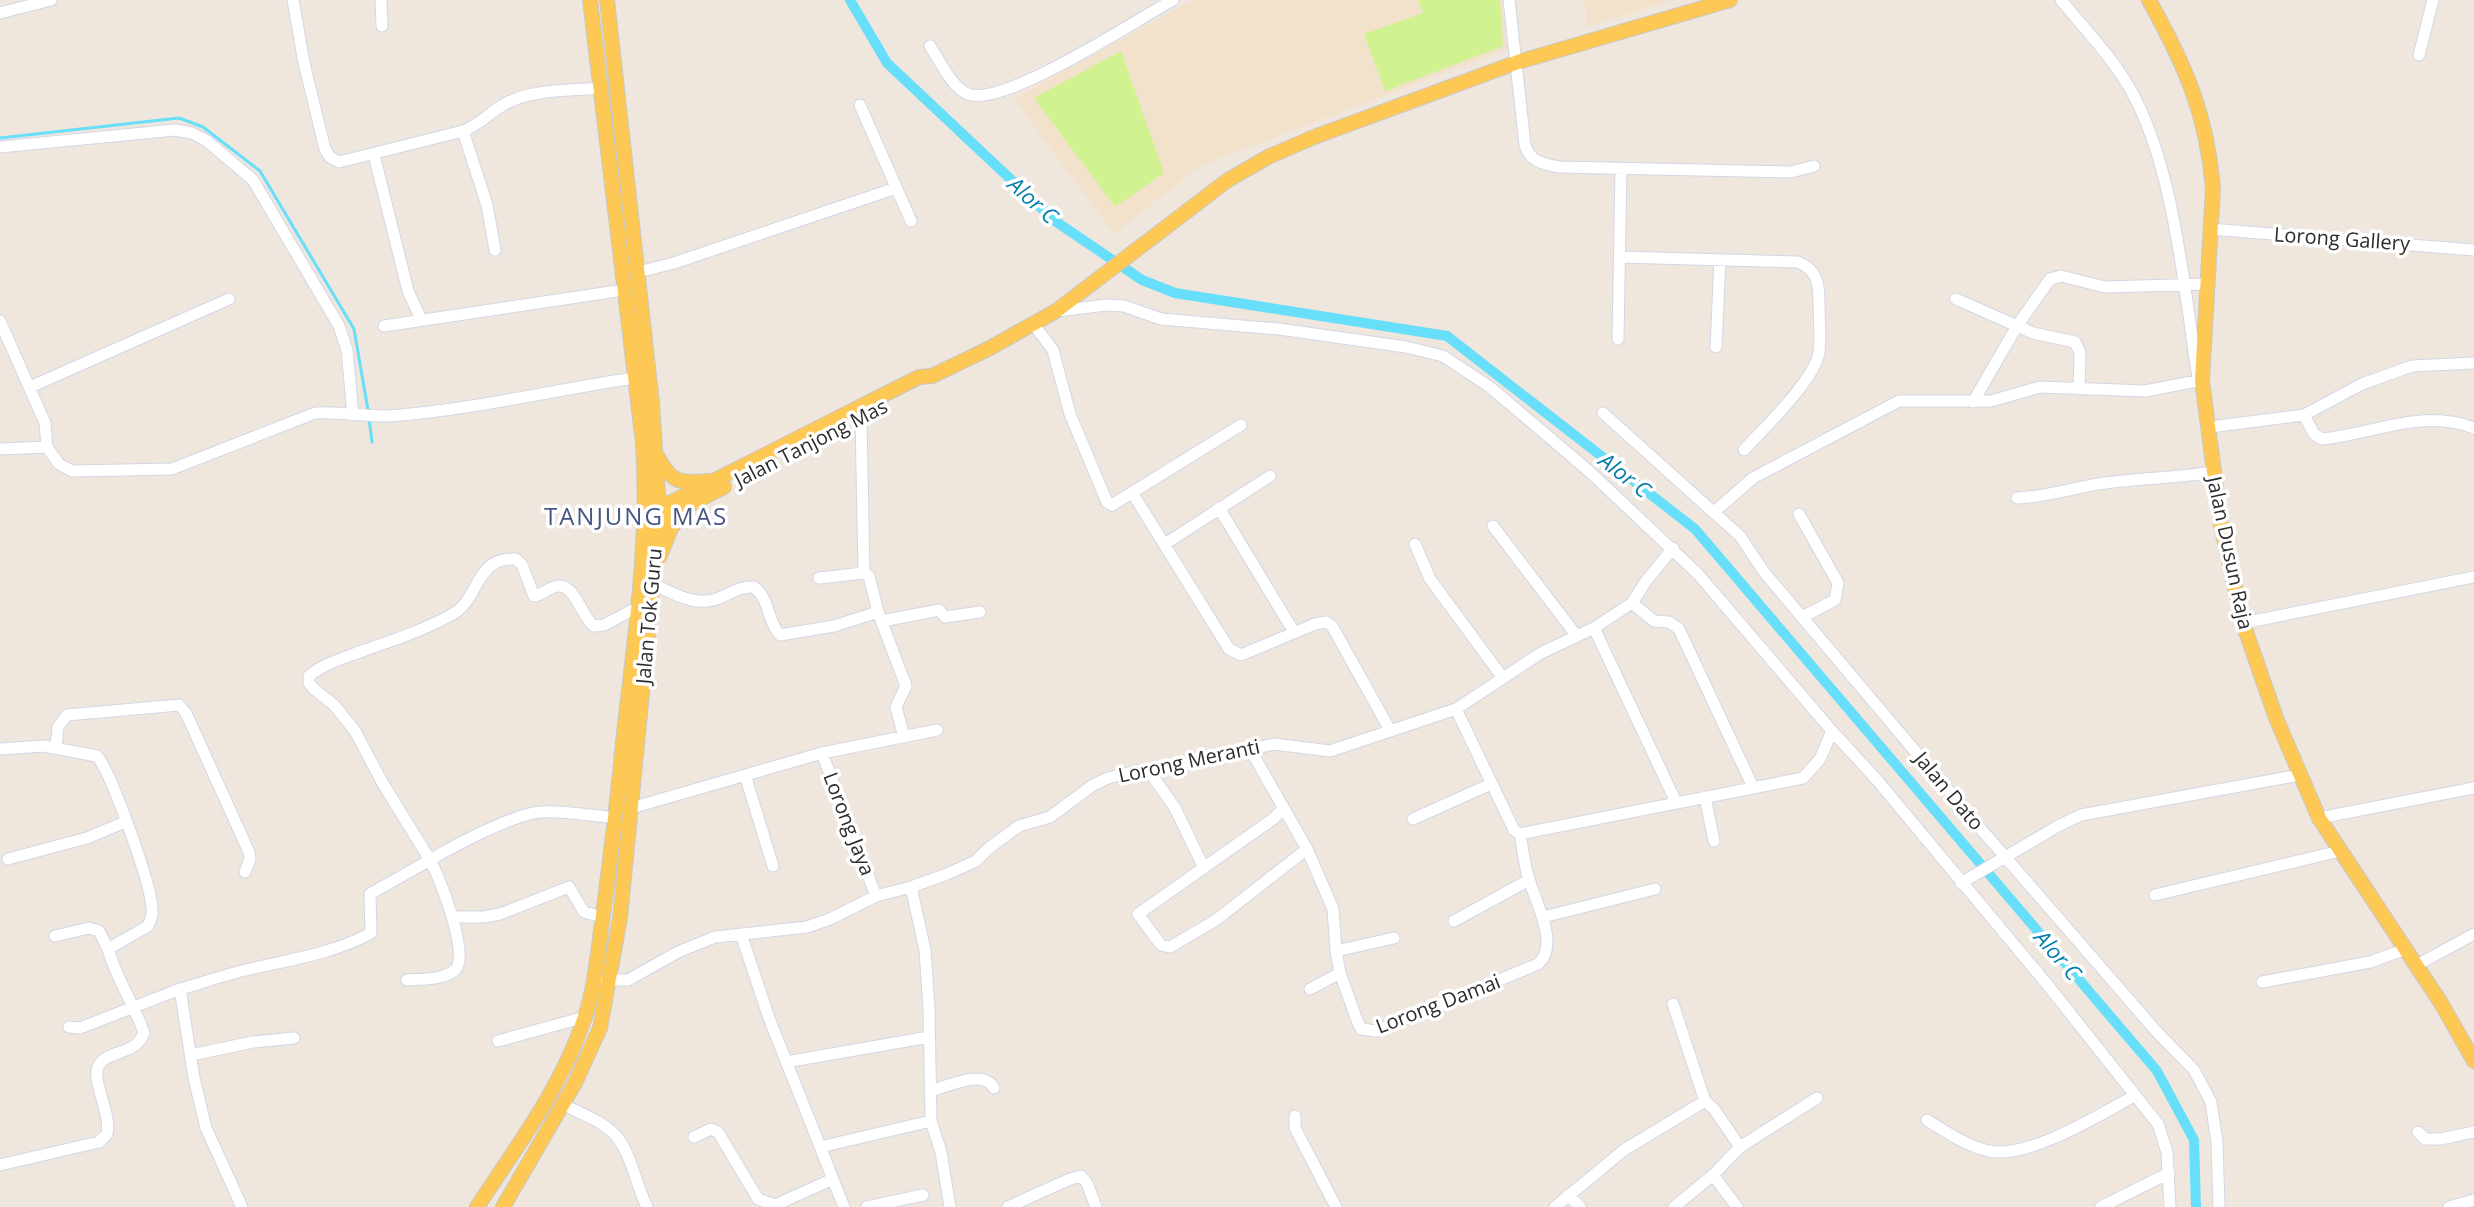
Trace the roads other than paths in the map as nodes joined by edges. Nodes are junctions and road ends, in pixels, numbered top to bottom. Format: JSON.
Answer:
{"nodes":[{"id":1,"x":51,"y":0,"type":"edge"},
{"id":2,"x":293,"y":0,"type":"edge"},
{"id":3,"x":381,"y":0,"type":"edge"},
{"id":4,"x":590,"y":0,"type":"edge"},
{"id":5,"x":607,"y":0,"type":"edge"},
{"id":6,"x":1145,"y":0,"type":"edge"},
{"id":7,"x":1173,"y":0,"type":"edge"},
{"id":8,"x":1509,"y":0,"type":"edge"},
{"id":9,"x":1730,"y":0,"type":"edge"},
{"id":10,"x":2061,"y":0,"type":"edge"},
{"id":11,"x":2149,"y":0,"type":"edge"},
{"id":12,"x":2433,"y":0,"type":"edge"},
{"id":13,"x":21,"y":4,"type":"edge"},
{"id":14,"x":1152,"y":11,"type":"junction"},
{"id":15,"x":0,"y":13,"type":"edge"},
{"id":16,"x":382,"y":26,"type":"dead end"},
{"id":17,"x":930,"y":46,"type":"dead end"},
{"id":18,"x":2419,"y":55,"type":"dead end"},
{"id":19,"x":1518,"y":62,"type":"junction"},
{"id":20,"x":599,"y":88,"type":"junction"},
{"id":21,"x":860,"y":105,"type":"dead end"},
{"id":22,"x":463,"y":131,"type":"junction"},
{"id":23,"x":0,"y":147,"type":"edge"},
{"id":24,"x":374,"y":155,"type":"junction"},
{"id":25,"x":1814,"y":166,"type":"dead end"},
{"id":26,"x":1621,"y":169,"type":"junction"},
{"id":27,"x":896,"y":188,"type":"junction"},
{"id":28,"x":911,"y":221,"type":"dead end"},
{"id":29,"x":2210,"y":229,"type":"junction"},
{"id":30,"x":495,"y":250,"type":"dead end"},
{"id":31,"x":2474,"y":250,"type":"edge"},
{"id":32,"x":1620,"y":257,"type":"junction"},
{"id":33,"x":1720,"y":260,"type":"junction"},
{"id":34,"x":638,"y":272,"type":"junction"},
{"id":35,"x":2183,"y":284,"type":"junction"},
{"id":36,"x":2207,"y":284,"type":"junction"},
{"id":37,"x":624,"y":290,"type":"junction"},
{"id":38,"x":229,"y":299,"type":"dead end"},
{"id":39,"x":1956,"y":299,"type":"dead end"},
{"id":40,"x":1056,"y":311,"type":"junction"},
{"id":41,"x":421,"y":319,"type":"junction"},
{"id":42,"x":0,"y":321,"type":"edge"},
{"id":43,"x":1034,"y":325,"type":"junction"},
{"id":44,"x":384,"y":326,"type":"dead end"},
{"id":45,"x":2017,"y":326,"type":"junction"},
{"id":46,"x":1618,"y":339,"type":"dead end"},
{"id":47,"x":1716,"y":347,"type":"dead end"},
{"id":48,"x":2474,"y":363,"type":"edge"},
{"id":49,"x":932,"y":376,"type":"junction"},
{"id":50,"x":634,"y":378,"type":"junction"},
{"id":51,"x":2200,"y":381,"type":"junction"},
{"id":52,"x":30,"y":387,"type":"junction"},
{"id":53,"x":2079,"y":389,"type":"junction"},
{"id":54,"x":1973,"y":402,"type":"junction"},
{"id":55,"x":1603,"y":413,"type":"dead end"},
{"id":56,"x":355,"y":415,"type":"junction"},
{"id":57,"x":2304,"y":415,"type":"junction"},
{"id":58,"x":861,"y":418,"type":"junction"},
{"id":59,"x":1241,"y":425,"type":"dead end"},
{"id":60,"x":2210,"y":427,"type":"junction"},
{"id":61,"x":2474,"y":428,"type":"edge"},
{"id":62,"x":47,"y":447,"type":"junction"},
{"id":63,"x":0,"y":449,"type":"edge"},
{"id":64,"x":1744,"y":450,"type":"dead end"},
{"id":65,"x":655,"y":452,"type":"junction"},
{"id":66,"x":2213,"y":472,"type":"junction"},
{"id":67,"x":1270,"y":476,"type":"dead end"},
{"id":68,"x":722,"y":478,"type":"junction"},
{"id":69,"x":1133,"y":494,"type":"junction"},
{"id":70,"x":2017,"y":498,"type":"dead end"},
{"id":71,"x":696,"y":502,"type":"junction"},
{"id":72,"x":1219,"y":508,"type":"junction"},
{"id":73,"x":1714,"y":512,"type":"junction"},
{"id":74,"x":1799,"y":514,"type":"dead end"},
{"id":75,"x":652,"y":518,"type":"junction"},
{"id":76,"x":1493,"y":526,"type":"dead end"},
{"id":77,"x":1165,"y":544,"type":"junction"},
{"id":78,"x":1415,"y":544,"type":"dead end"},
{"id":79,"x":1673,"y":548,"type":"junction"},
{"id":80,"x":655,"y":560,"type":"junction"},
{"id":81,"x":864,"y":573,"type":"junction"},
{"id":82,"x":2474,"y":577,"type":"edge"},
{"id":83,"x":819,"y":578,"type":"dead end"},
{"id":84,"x":653,"y":584,"type":"junction"},
{"id":85,"x":1632,"y":603,"type":"junction"},
{"id":86,"x":638,"y":607,"type":"junction"},
{"id":87,"x":980,"y":612,"type":"dead end"},
{"id":88,"x":880,"y":616,"type":"junction"},
{"id":89,"x":1802,"y":617,"type":"junction"},
{"id":90,"x":2243,"y":623,"type":"junction"},
{"id":91,"x":1594,"y":628,"type":"junction"},
{"id":92,"x":1294,"y":632,"type":"junction"},
{"id":93,"x":1576,"y":635,"type":"junction"},
{"id":94,"x":1503,"y":678,"type":"junction"},
{"id":95,"x":1456,"y":709,"type":"junction"},
{"id":96,"x":937,"y":730,"type":"dead end"},
{"id":97,"x":1390,"y":730,"type":"junction"},
{"id":98,"x":1832,"y":731,"type":"junction"},
{"id":99,"x":904,"y":737,"type":"junction"},
{"id":100,"x":56,"y":748,"type":"junction"},
{"id":101,"x":0,"y":749,"type":"edge"},
{"id":102,"x":1250,"y":749,"type":"junction"},
{"id":103,"x":822,"y":753,"type":"junction"},
{"id":104,"x":1149,"y":771,"type":"junction"},
{"id":105,"x":745,"y":775,"type":"junction"},
{"id":106,"x":2300,"y":775,"type":"junction"},
{"id":107,"x":1491,"y":784,"type":"junction"},
{"id":108,"x":1753,"y":787,"type":"junction"},
{"id":109,"x":2474,"y":788,"type":"edge"},
{"id":110,"x":1705,"y":797,"type":"junction"},
{"id":111,"x":1676,"y":802,"type":"junction"},
{"id":112,"x":631,"y":808,"type":"junction"},
{"id":113,"x":1283,"y":809,"type":"junction"},
{"id":114,"x":616,"y":818,"type":"junction"},
{"id":115,"x":2319,"y":818,"type":"junction"},
{"id":116,"x":1413,"y":819,"type":"dead end"},
{"id":117,"x":125,"y":822,"type":"junction"},
{"id":118,"x":1520,"y":834,"type":"junction"},
{"id":119,"x":1714,"y":841,"type":"dead end"},
{"id":120,"x":1307,"y":849,"type":"junction"},
{"id":121,"x":2340,"y":851,"type":"junction"},
{"id":122,"x":2006,"y":858,"type":"junction"},
{"id":123,"x":8,"y":859,"type":"dead end"},
{"id":124,"x":430,"y":860,"type":"junction"},
{"id":125,"x":773,"y":866,"type":"dead end"},
{"id":126,"x":1204,"y":868,"type":"junction"},
{"id":127,"x":245,"y":872,"type":"dead end"},
{"id":128,"x":1529,"y":880,"type":"junction"},
{"id":129,"x":1964,"y":881,"type":"junction"},
{"id":130,"x":911,"y":887,"type":"junction"},
{"id":131,"x":1655,"y":889,"type":"dead end"},
{"id":132,"x":2155,"y":895,"type":"dead end"},
{"id":133,"x":876,"y":896,"type":"junction"},
{"id":134,"x":452,"y":917,"type":"junction"},
{"id":135,"x":602,"y":917,"type":"junction"},
{"id":136,"x":1543,"y":917,"type":"junction"},
{"id":137,"x":1454,"y":921,"type":"dead end"},
{"id":138,"x":741,"y":934,"type":"junction"},
{"id":139,"x":2474,"y":934,"type":"edge"},
{"id":140,"x":55,"y":936,"type":"dead end"},
{"id":141,"x":1394,"y":938,"type":"dead end"},
{"id":142,"x":108,"y":949,"type":"junction"},
{"id":143,"x":2406,"y":949,"type":"junction"},
{"id":144,"x":1336,"y":951,"type":"junction"},
{"id":145,"x":2417,"y":965,"type":"junction"},
{"id":146,"x":1340,"y":973,"type":"junction"},
{"id":147,"x":407,"y":980,"type":"dead end"},
{"id":148,"x":606,"y":980,"type":"junction"},
{"id":149,"x":2262,"y":982,"type":"dead end"},
{"id":150,"x":180,"y":989,"type":"junction"},
{"id":151,"x":1310,"y":989,"type":"dead end"},
{"id":152,"x":1673,"y":1004,"type":"dead end"},
{"id":153,"x":134,"y":1005,"type":"junction"},
{"id":154,"x":585,"y":1017,"type":"junction"},
{"id":155,"x":69,"y":1027,"type":"dead end"},
{"id":156,"x":929,"y":1037,"type":"junction"},
{"id":157,"x":294,"y":1038,"type":"dead end"},
{"id":158,"x":498,"y":1041,"type":"dead end"},
{"id":159,"x":2470,"y":1044,"type":"edge"},
{"id":160,"x":191,"y":1055,"type":"junction"},
{"id":161,"x":2474,"y":1061,"type":"edge"},
{"id":162,"x":786,"y":1062,"type":"junction"},
{"id":163,"x":994,"y":1088,"type":"dead end"},
{"id":164,"x":930,"y":1091,"type":"junction"},
{"id":165,"x":2134,"y":1096,"type":"junction"},
{"id":166,"x":1817,"y":1098,"type":"dead end"},
{"id":167,"x":1705,"y":1101,"type":"junction"},
{"id":168,"x":562,"y":1104,"type":"junction"},
{"id":169,"x":1295,"y":1116,"type":"dead end"},
{"id":170,"x":1927,"y":1120,"type":"dead end"},
{"id":171,"x":931,"y":1121,"type":"junction"},
{"id":172,"x":2418,"y":1132,"type":"dead end"},
{"id":173,"x":2474,"y":1132,"type":"edge"},
{"id":174,"x":694,"y":1137,"type":"dead end"},
{"id":175,"x":820,"y":1147,"type":"junction"},
{"id":176,"x":1740,"y":1147,"type":"junction"},
{"id":177,"x":0,"y":1165,"type":"edge"},
{"id":178,"x":2169,"y":1173,"type":"junction"},
{"id":179,"x":1713,"y":1175,"type":"junction"},
{"id":180,"x":833,"y":1179,"type":"junction"},
{"id":181,"x":923,"y":1195,"type":"dead end"},
{"id":182,"x":1568,"y":1195,"type":"junction"},
{"id":183,"x":2474,"y":1200,"type":"edge"},
{"id":184,"x":242,"y":1207,"type":"edge"},
{"id":185,"x":477,"y":1207,"type":"edge"},
{"id":186,"x":503,"y":1207,"type":"edge"},
{"id":187,"x":647,"y":1207,"type":"edge"},
{"id":188,"x":844,"y":1207,"type":"edge"},
{"id":189,"x":867,"y":1207,"type":"edge"},
{"id":190,"x":950,"y":1207,"type":"edge"},
{"id":191,"x":1008,"y":1207,"type":"edge"},
{"id":192,"x":1096,"y":1207,"type":"edge"},
{"id":193,"x":1336,"y":1207,"type":"edge"},
{"id":194,"x":1555,"y":1207,"type":"edge"},
{"id":195,"x":1580,"y":1207,"type":"edge"},
{"id":196,"x":1674,"y":1207,"type":"edge"},
{"id":197,"x":1737,"y":1207,"type":"edge"},
{"id":198,"x":2101,"y":1207,"type":"edge"},
{"id":199,"x":2170,"y":1207,"type":"edge"},
{"id":200,"x":2219,"y":1207,"type":"edge"},
{"id":201,"x":2449,"y":1207,"type":"edge"}],
"edges":[{"from":1,"to":13,"type":"street"},
{"from":2,"to":24,"type":"street"},
{"from":3,"to":16,"type":"street"},
{"from":4,"to":20,"type":"main road","name":"Jalan Tok Guru"},
{"from":5,"to":34,"type":"main road","name":"Jalan Tok Guru"},
{"from":6,"to":14,"type":"street"},
{"from":7,"to":14,"type":"street"},
{"from":8,"to":19,"type":"street"},
{"from":9,"to":19,"type":"main road","name":"Jalan Tanjong Mas"},
{"from":10,"to":35,"type":"street"},
{"from":11,"to":29,"type":"main road","name":"Jalan Dusun Raja"},
{"from":12,"to":18,"type":"street"},
{"from":13,"to":15,"type":"street"},
{"from":14,"to":17,"type":"street"},
{"from":19,"to":26,"type":"street"},
{"from":19,"to":40,"type":"main road","name":"Jalan Tanjong Mas"},
{"from":20,"to":22,"type":"street"},
{"from":20,"to":37,"type":"main road","name":"Jalan Tok Guru"},
{"from":21,"to":27,"type":"street"},
{"from":22,"to":24,"type":"street"},
{"from":22,"to":30,"type":"street"},
{"from":23,"to":56,"type":"street"},
{"from":24,"to":41,"type":"street"},
{"from":25,"to":26,"type":"street"},
{"from":26,"to":32,"type":"street"},
{"from":27,"to":28,"type":"street"},
{"from":27,"to":34,"type":"street"},
{"from":29,"to":31,"type":"street","name":"Lorong Gallery"},
{"from":29,"to":36,"type":"main road","name":"Jalan Dusun Raja"},
{"from":32,"to":33,"type":"street"},
{"from":32,"to":46,"type":"street"},
{"from":33,"to":47,"type":"street"},
{"from":33,"to":64,"type":"street"},
{"from":34,"to":65,"type":"main road","name":"Jalan Tok Guru"},
{"from":35,"to":36,"type":"street"},
{"from":35,"to":45,"type":"street"},
{"from":35,"to":51,"type":"street"},
{"from":36,"to":51,"type":"main road","name":"Jalan Dusun Raja"},
{"from":37,"to":41,"type":"street"},
{"from":37,"to":50,"type":"main road","name":"Jalan Tok Guru"},
{"from":38,"to":52,"type":"street"},
{"from":39,"to":45,"type":"street"},
{"from":40,"to":43,"type":"main road","name":"Jalan Tanjong Mas"},
{"from":40,"to":79,"type":"street"},
{"from":41,"to":44,"type":"street"},
{"from":42,"to":52,"type":"street"},
{"from":43,"to":49,"type":"main road","name":"Jalan Tanjong Mas"},
{"from":43,"to":69,"type":"street"},
{"from":45,"to":53,"type":"street"},
{"from":45,"to":54,"type":"street"},
{"from":48,"to":57,"type":"street"},
{"from":49,"to":58,"type":"main road","name":"Jalan Tanjong Mas"},
{"from":49,"to":68,"type":"main road","name":"Jalan Tanjong Mas"},
{"from":50,"to":56,"type":"street"},
{"from":50,"to":75,"type":"main road","name":"Jalan Tok Guru"},
{"from":51,"to":53,"type":"street"},
{"from":51,"to":60,"type":"main road","name":"Jalan Dusun Raja"},
{"from":52,"to":62,"type":"street"},
{"from":53,"to":54,"type":"street"},
{"from":54,"to":73,"type":"street"},
{"from":55,"to":73,"type":"street","name":"Jalan Dato"},
{"from":56,"to":62,"type":"street"},
{"from":57,"to":60,"type":"street"},
{"from":57,"to":61,"type":"street"},
{"from":58,"to":71,"type":"main road","name":"Jalan Tanjong Mas"},
{"from":58,"to":81,"type":"street"},
{"from":59,"to":69,"type":"street"},
{"from":60,"to":66,"type":"main road","name":"Jalan Dusun Raja"},
{"from":62,"to":63,"type":"street"},
{"from":65,"to":68,"type":"main road"},
{"from":65,"to":75,"type":"main road","name":"Jalan Tok Guru"},
{"from":66,"to":70,"type":"street"},
{"from":66,"to":90,"type":"main road","name":"Jalan Dusun Raja"},
{"from":67,"to":72,"type":"street"},
{"from":68,"to":75,"type":"main road","name":"Jalan Tanjong Mas"},
{"from":69,"to":77,"type":"street"},
{"from":71,"to":75,"type":"main road","name":"Jalan Tanjong Mas"},
{"from":71,"to":80,"type":"main road"},
{"from":72,"to":77,"type":"street"},
{"from":72,"to":92,"type":"street"},
{"from":73,"to":89,"type":"street","name":"Jalan Dato"},
{"from":74,"to":89,"type":"street"},
{"from":75,"to":80,"type":"main road","name":"Jalan Tok Guru"},
{"from":75,"to":86,"type":"main road","name":"Jalan Tok Guru"},
{"from":76,"to":93,"type":"street"},
{"from":77,"to":92,"type":"street"},
{"from":78,"to":94,"type":"street"},
{"from":79,"to":85,"type":"street","name":"Lorong Meranti"},
{"from":79,"to":98,"type":"street"},
{"from":80,"to":84,"type":"main road","name":"Jalan Tok Guru"},
{"from":81,"to":83,"type":"street"},
{"from":81,"to":88,"type":"street"},
{"from":82,"to":90,"type":"street"},
{"from":84,"to":88,"type":"street"},
{"from":84,"to":112,"type":"main road","name":"Jalan Tok Guru"},
{"from":85,"to":91,"type":"street","name":"Lorong Meranti"},
{"from":85,"to":108,"type":"street"},
{"from":86,"to":114,"type":"main road","name":"Jalan Tok Guru"},
{"from":86,"to":124,"type":"street"},
{"from":87,"to":88,"type":"street"},
{"from":88,"to":99,"type":"street"},
{"from":89,"to":122,"type":"street","name":"Jalan Dato"},
{"from":90,"to":106,"type":"main road","name":"Jalan Dusun Raja"},
{"from":91,"to":93,"type":"street","name":"Lorong Meranti"},
{"from":91,"to":111,"type":"street"},
{"from":92,"to":97,"type":"street"},
{"from":93,"to":94,"type":"street","name":"Lorong Meranti"},
{"from":94,"to":95,"type":"street","name":"Lorong Meranti"},
{"from":95,"to":97,"type":"street","name":"Lorong Meranti"},
{"from":95,"to":107,"type":"street","name":"Lorong Damai"},
{"from":96,"to":99,"type":"street"},
{"from":97,"to":102,"type":"street","name":"Lorong Meranti"},
{"from":98,"to":108,"type":"street"},
{"from":98,"to":129,"type":"street"},
{"from":99,"to":103,"type":"street"},
{"from":100,"to":101,"type":"street"},
{"from":100,"to":117,"type":"street"},
{"from":100,"to":127,"type":"street"},
{"from":102,"to":104,"type":"street","name":"Lorong Meranti"},
{"from":102,"to":113,"type":"street","name":"Lorong Damai"},
{"from":103,"to":105,"type":"street"},
{"from":103,"to":133,"type":"street","name":"Lorong Jaya"},
{"from":104,"to":126,"type":"street"},
{"from":104,"to":130,"type":"street","name":"Lorong Meranti"},
{"from":105,"to":112,"type":"street"},
{"from":105,"to":125,"type":"street"},
{"from":106,"to":115,"type":"main road","name":"Jalan Dusun Raja"},
{"from":106,"to":122,"type":"street"},
{"from":107,"to":116,"type":"street"},
{"from":107,"to":118,"type":"street","name":"Lorong Damai"},
{"from":108,"to":110,"type":"street"},
{"from":109,"to":115,"type":"street"},
{"from":110,"to":111,"type":"street"},
{"from":110,"to":119,"type":"street"},
{"from":111,"to":118,"type":"street"},
{"from":112,"to":148,"type":"main road","name":"Jalan Tok Guru"},
{"from":113,"to":120,"type":"street","name":"Lorong Damai"},
{"from":113,"to":126,"type":"street"},
{"from":114,"to":124,"type":"street"},
{"from":114,"to":135,"type":"main road","name":"Jalan Tok Guru"},
{"from":115,"to":121,"type":"main road","name":"Jalan Dusun Raja"},
{"from":117,"to":123,"type":"street"},
{"from":117,"to":142,"type":"street"},
{"from":118,"to":128,"type":"street","name":"Lorong Damai"},
{"from":120,"to":126,"type":"street"},
{"from":120,"to":144,"type":"street","name":"Lorong Damai"},
{"from":121,"to":132,"type":"street"},
{"from":121,"to":143,"type":"main road","name":"Jalan Dusun Raja"},
{"from":122,"to":129,"type":"street"},
{"from":122,"to":200,"type":"street","name":"Jalan Dato"},
{"from":124,"to":134,"type":"street"},
{"from":124,"to":150,"type":"street"},
{"from":128,"to":136,"type":"street","name":"Lorong Damai"},
{"from":128,"to":137,"type":"street"},
{"from":129,"to":165,"type":"street"},
{"from":130,"to":133,"type":"street","name":"Lorong Meranti"},
{"from":130,"to":156,"type":"street"},
{"from":131,"to":136,"type":"street"},
{"from":133,"to":138,"type":"street","name":"Lorong Meranti"},
{"from":134,"to":135,"type":"street"},
{"from":134,"to":147,"type":"street"},
{"from":135,"to":154,"type":"main road","name":"Jalan Tok Guru"},
{"from":136,"to":146,"type":"street","name":"Lorong Damai"},
{"from":138,"to":148,"type":"street","name":"Lorong Meranti"},
{"from":138,"to":162,"type":"street"},
{"from":139,"to":145,"type":"street"},
{"from":140,"to":142,"type":"street"},
{"from":141,"to":144,"type":"street"},
{"from":142,"to":153,"type":"street"},
{"from":143,"to":145,"type":"main road","name":"Jalan Dusun Raja"},
{"from":143,"to":149,"type":"street"},
{"from":144,"to":146,"type":"street","name":"Lorong Damai"},
{"from":145,"to":159,"type":"main road","name":"Jalan Dusun Raja"},
{"from":146,"to":151,"type":"street"},
{"from":148,"to":168,"type":"main road","name":"Jalan Tok Guru"},
{"from":150,"to":153,"type":"street"},
{"from":150,"to":160,"type":"street"},
{"from":152,"to":167,"type":"street"},
{"from":153,"to":155,"type":"street"},
{"from":153,"to":177,"type":"street"},
{"from":154,"to":158,"type":"street"},
{"from":154,"to":185,"type":"main road","name":"Jalan Tok Guru"},
{"from":156,"to":162,"type":"street"},
{"from":156,"to":164,"type":"street"},
{"from":157,"to":160,"type":"street"},
{"from":159,"to":161,"type":"main road","name":"Jalan Dusun Raja"},
{"from":160,"to":184,"type":"street"},
{"from":162,"to":175,"type":"street"},
{"from":163,"to":164,"type":"street"},
{"from":164,"to":171,"type":"street"},
{"from":165,"to":170,"type":"street"},
{"from":165,"to":178,"type":"street"},
{"from":166,"to":176,"type":"street"},
{"from":167,"to":176,"type":"street"},
{"from":167,"to":182,"type":"street"},
{"from":168,"to":186,"type":"main road","name":"Jalan Tok Guru"},
{"from":168,"to":187,"type":"street"},
{"from":169,"to":193,"type":"street"},
{"from":171,"to":175,"type":"street"},
{"from":171,"to":190,"type":"street"},
{"from":172,"to":173,"type":"street"},
{"from":174,"to":180,"type":"street"},
{"from":175,"to":180,"type":"street"},
{"from":176,"to":179,"type":"street"},
{"from":178,"to":198,"type":"street"},
{"from":178,"to":199,"type":"street"},
{"from":179,"to":196,"type":"street"},
{"from":179,"to":197,"type":"street"},
{"from":180,"to":188,"type":"street"},
{"from":181,"to":189,"type":"street"},
{"from":182,"to":194,"type":"street"},
{"from":182,"to":195,"type":"street"},
{"from":183,"to":201,"type":"street"},
{"from":191,"to":192,"type":"street"}]}
